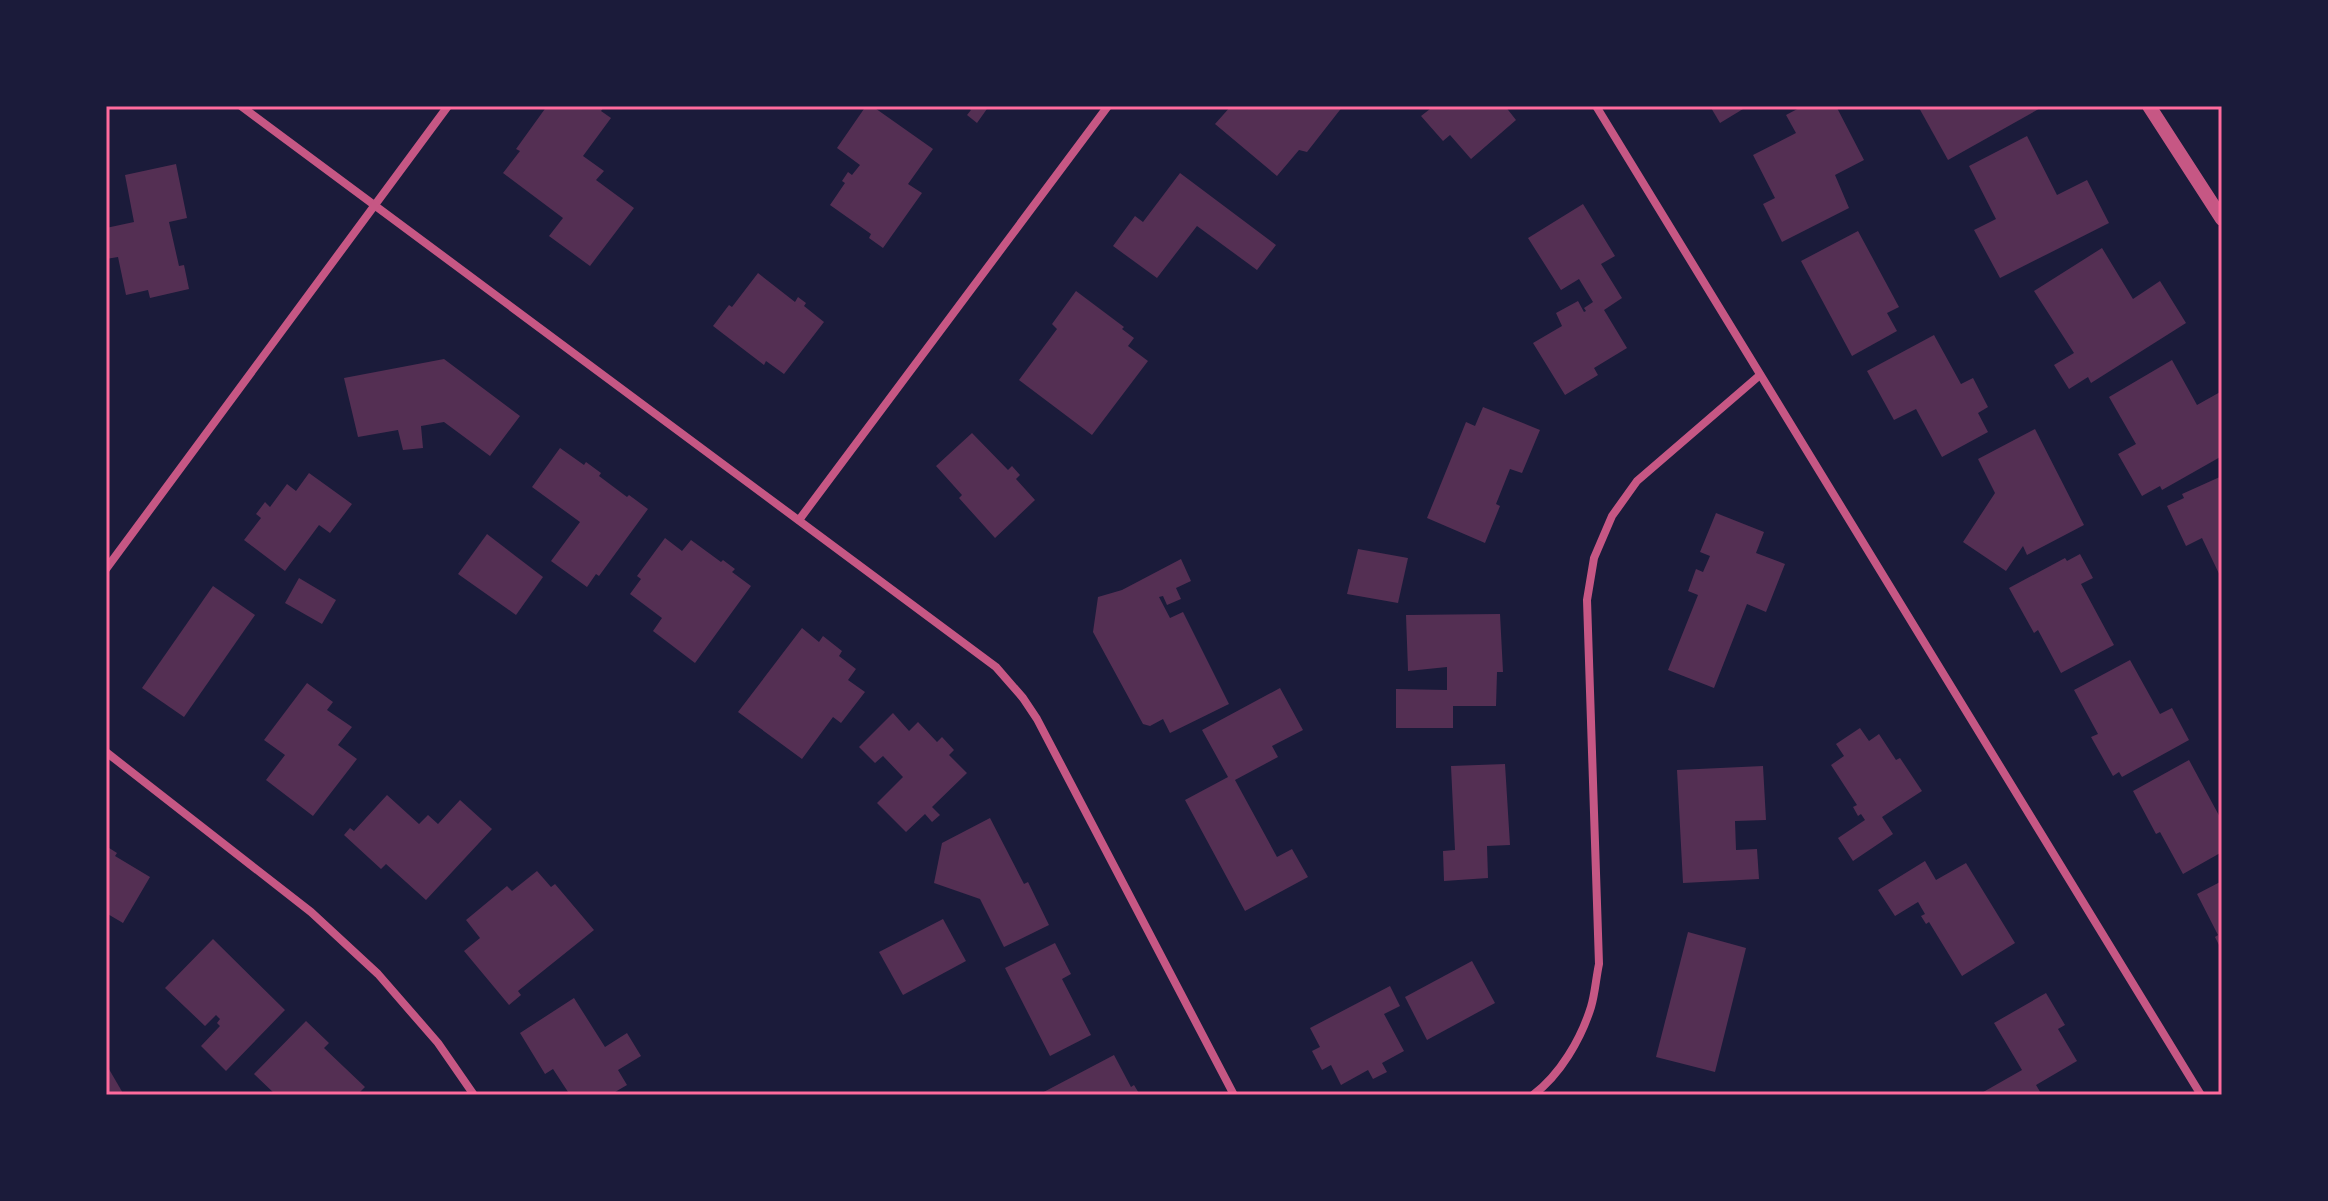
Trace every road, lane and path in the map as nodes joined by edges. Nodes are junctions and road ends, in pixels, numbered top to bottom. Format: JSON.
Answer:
{"nodes":[{"id":1,"x":241,"y":106,"type":"edge"},
{"id":2,"x":448,"y":106,"type":"edge"},
{"id":3,"x":1108,"y":106,"type":"edge"},
{"id":4,"x":1596,"y":106,"type":"edge"},
{"id":5,"x":2149,"y":106,"type":"edge"},
{"id":6,"x":374,"y":205,"type":"junction"},
{"id":7,"x":2222,"y":219,"type":"edge"},
{"id":8,"x":1760,"y":375,"type":"junction"},
{"id":9,"x":799,"y":520,"type":"junction"},
{"id":10,"x":106,"y":569,"type":"edge"},
{"id":11,"x":106,"y":752,"type":"edge"},
{"id":12,"x":474,"y":1095,"type":"edge"},
{"id":13,"x":1234,"y":1095,"type":"edge"},
{"id":14,"x":1533,"y":1095,"type":"edge"},
{"id":15,"x":2201,"y":1095,"type":"edge"}],
"edges":[{"from":1,"to":6,"type":"street"},
{"from":2,"to":6,"type":"street"},
{"from":3,"to":9,"type":"street"},
{"from":4,"to":8,"type":"street"},
{"from":5,"to":7,"type":"street"},
{"from":6,"to":9,"type":"street"},
{"from":6,"to":10,"type":"street"},
{"from":8,"to":14,"type":"street"},
{"from":8,"to":15,"type":"street"},
{"from":9,"to":13,"type":"street"},
{"from":11,"to":12,"type":"street"}]}
